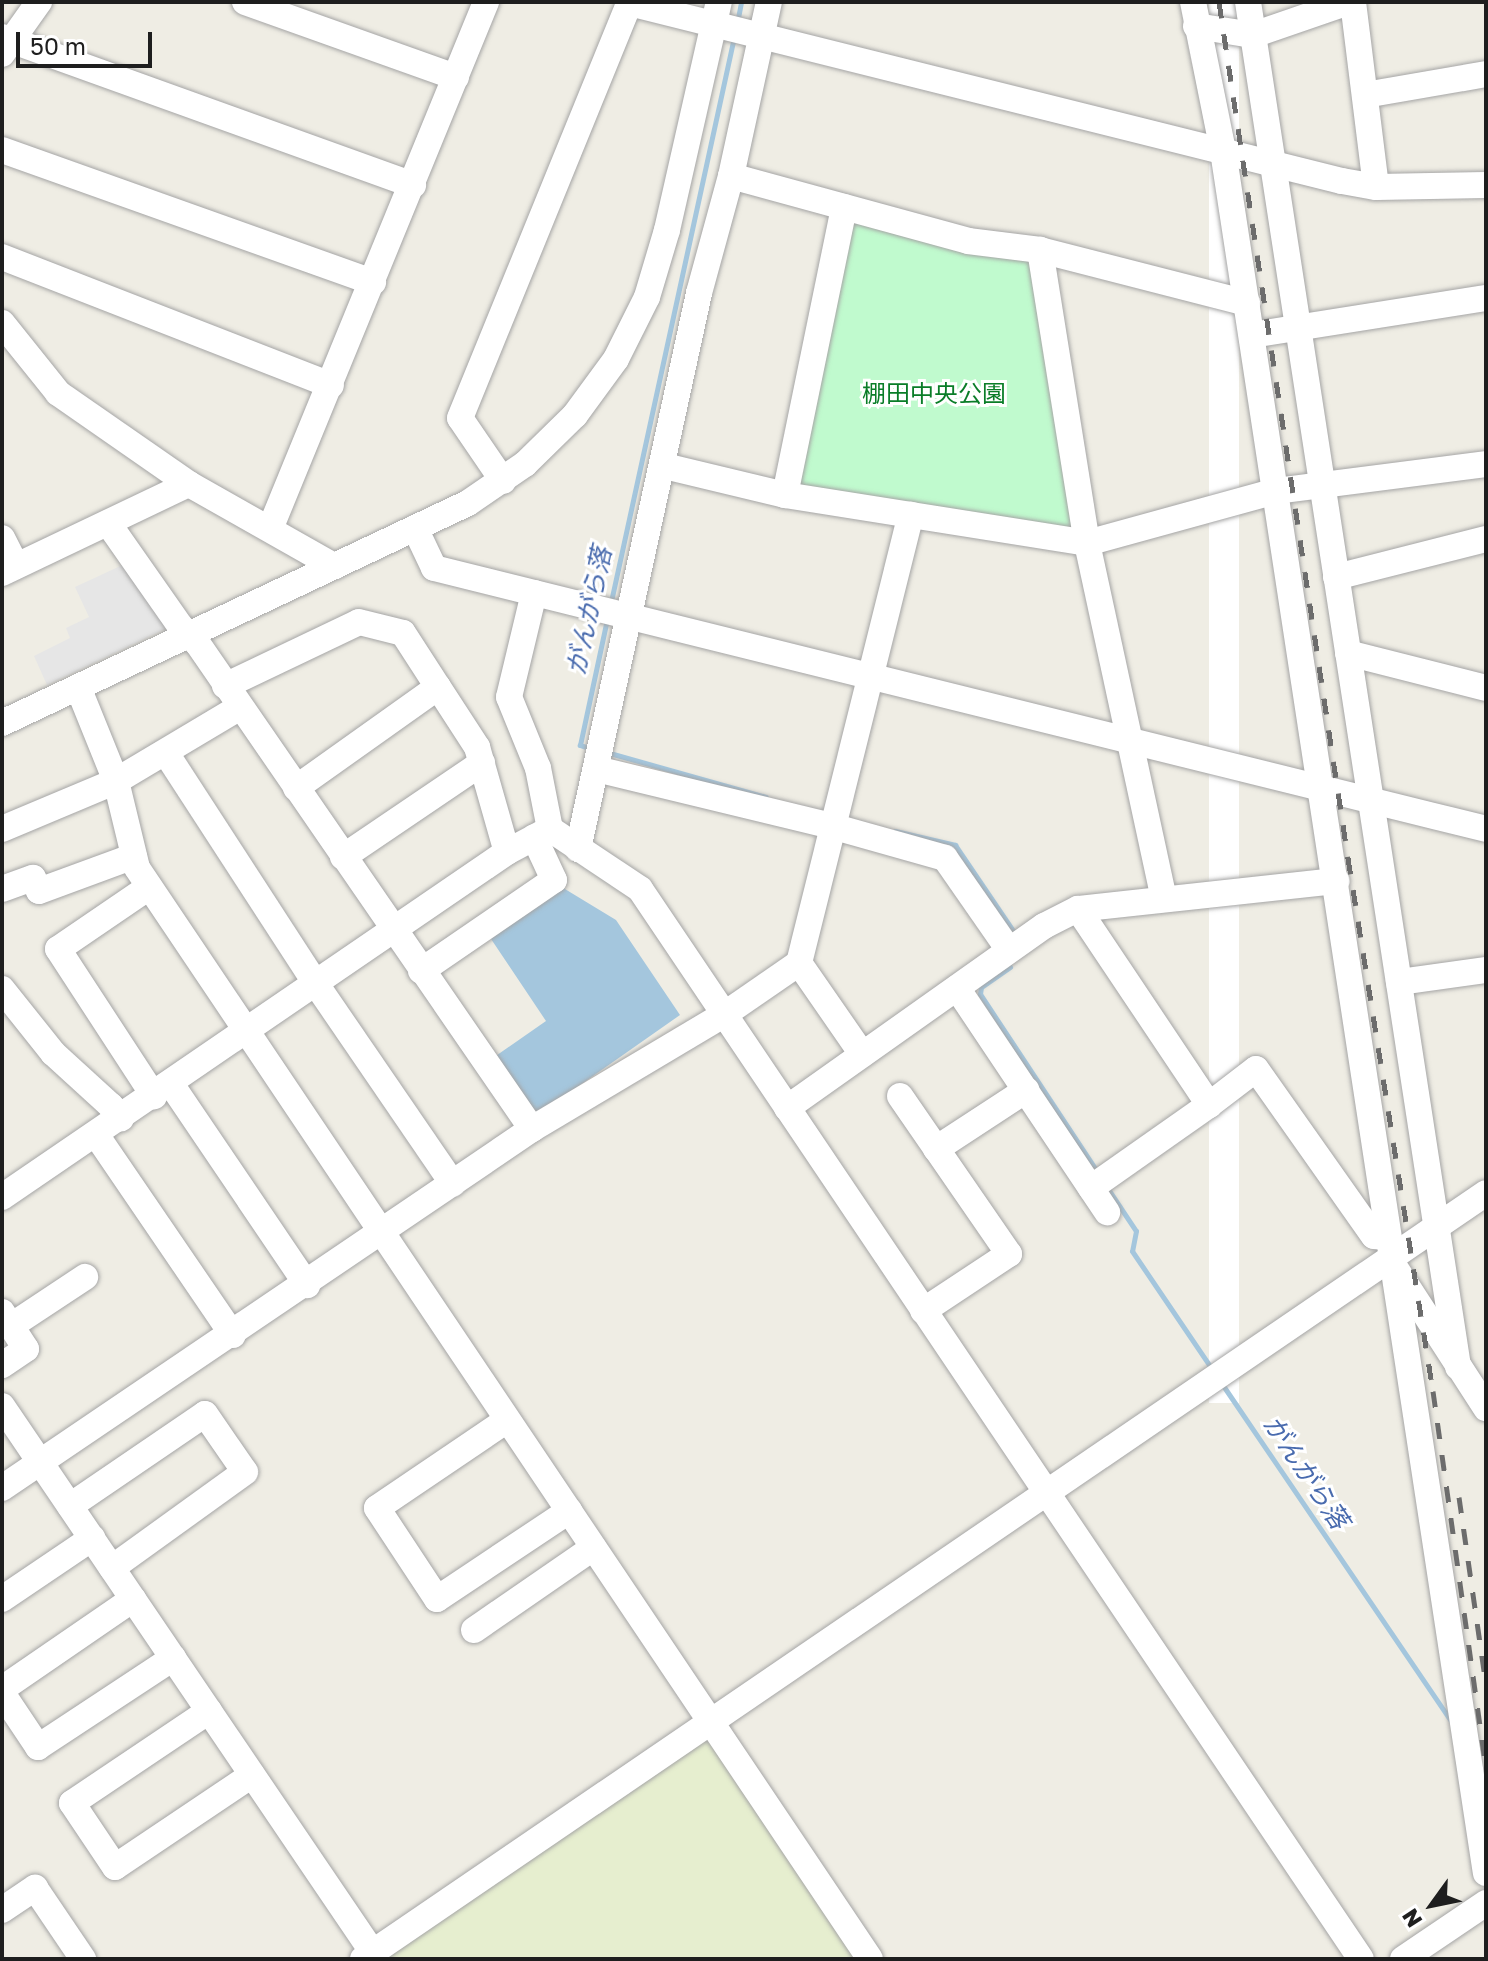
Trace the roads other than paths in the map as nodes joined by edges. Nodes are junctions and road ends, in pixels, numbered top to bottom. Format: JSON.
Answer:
{"nodes":[{"id":1,"x":39,"y":2,"type":"edge"},
{"id":2,"x":245,"y":2,"type":"edge"},
{"id":3,"x":486,"y":2,"type":"edge"},
{"id":4,"x":769,"y":2,"type":"edge"},
{"id":5,"x":1248,"y":2,"type":"edge"},
{"id":6,"x":1351,"y":2,"type":"edge"},
{"id":7,"x":626,"y":3,"type":"edge"},
{"id":8,"x":717,"y":13,"type":"edge"},
{"id":9,"x":1194,"y":14,"type":"edge"},
{"id":10,"x":1253,"y":35,"type":"junction"},
{"id":11,"x":762,"y":37,"type":"junction"},
{"id":12,"x":5,"y":44,"type":"edge"},
{"id":13,"x":1486,"y":74,"type":"edge"},
{"id":14,"x":456,"y":77,"type":"junction"},
{"id":15,"x":1365,"y":95,"type":"junction"},
{"id":16,"x":2,"y":150,"type":"edge"},
{"id":17,"x":1223,"y":151,"type":"junction"},
{"id":18,"x":1273,"y":165,"type":"junction"},
{"id":19,"x":731,"y":176,"type":"junction"},
{"id":20,"x":413,"y":185,"type":"junction"},
{"id":21,"x":1486,"y":185,"type":"edge"},
{"id":22,"x":1376,"y":187,"type":"junction"},
{"id":23,"x":844,"y":207,"type":"junction"},
{"id":24,"x":1040,"y":250,"type":"junction"},
{"id":25,"x":2,"y":257,"type":"edge"},
{"id":26,"x":373,"y":282,"type":"junction"},
{"id":27,"x":1486,"y":298,"type":"edge"},
{"id":28,"x":1247,"y":303,"type":"junction"},
{"id":29,"x":2,"y":323,"type":"edge"},
{"id":30,"x":1298,"y":325,"type":"junction"},
{"id":31,"x":1252,"y":335,"type":"junction"},
{"id":32,"x":331,"y":385,"type":"junction"},
{"id":33,"x":1486,"y":464,"type":"edge"},
{"id":34,"x":664,"y":466,"type":"junction"},
{"id":35,"x":503,"y":481,"type":"junction"},
{"id":36,"x":1322,"y":483,"type":"junction"},
{"id":37,"x":189,"y":484,"type":"junction"},
{"id":38,"x":1276,"y":491,"type":"junction"},
{"id":39,"x":785,"y":495,"type":"junction"},
{"id":40,"x":911,"y":515,"type":"junction"},
{"id":41,"x":108,"y":523,"type":"junction"},
{"id":42,"x":424,"y":524,"type":"junction"},
{"id":43,"x":270,"y":529,"type":"junction"},
{"id":44,"x":2,"y":538,"type":"edge"},
{"id":45,"x":1486,"y":539,"type":"edge"},
{"id":46,"x":1087,"y":543,"type":"junction"},
{"id":47,"x":334,"y":566,"type":"junction"},
{"id":48,"x":9,"y":570,"type":"edge"},
{"id":49,"x":1336,"y":577,"type":"junction"},
{"id":50,"x":534,"y":593,"type":"junction"},
{"id":51,"x":617,"y":613,"type":"junction"},
{"id":52,"x":189,"y":635,"type":"junction"},
{"id":53,"x":1348,"y":653,"type":"junction"},
{"id":54,"x":872,"y":676,"type":"junction"},
{"id":55,"x":225,"y":686,"type":"junction"},
{"id":56,"x":78,"y":687,"type":"junction"},
{"id":57,"x":438,"y":687,"type":"junction"},
{"id":58,"x":1486,"y":688,"type":"edge"},
{"id":59,"x":240,"y":707,"type":"junction"},
{"id":60,"x":2,"y":723,"type":"edge"},
{"id":61,"x":1130,"y":740,"type":"junction"},
{"id":62,"x":166,"y":753,"type":"junction"},
{"id":63,"x":482,"y":763,"type":"junction"},
{"id":64,"x":596,"y":769,"type":"junction"},
{"id":65,"x":116,"y":781,"type":"junction"},
{"id":66,"x":296,"y":788,"type":"junction"},
{"id":67,"x":1322,"y":788,"type":"junction"},
{"id":68,"x":1371,"y":800,"type":"junction"},
{"id":69,"x":837,"y":819,"type":"junction"},
{"id":70,"x":2,"y":829,"type":"edge"},
{"id":71,"x":1486,"y":829,"type":"edge"},
{"id":72,"x":542,"y":833,"type":"junction"},
{"id":73,"x":578,"y":849,"type":"junction"},
{"id":74,"x":507,"y":852,"type":"junction"},
{"id":75,"x":134,"y":856,"type":"junction"},
{"id":76,"x":343,"y":857,"type":"junction"},
{"id":77,"x":1336,"y":881,"type":"junction"},
{"id":78,"x":149,"y":887,"type":"junction"},
{"id":79,"x":2,"y":889,"type":"edge"},
{"id":80,"x":1164,"y":899,"type":"junction"},
{"id":81,"x":1078,"y":909,"type":"junction"},
{"id":82,"x":394,"y":933,"type":"junction"},
{"id":83,"x":1009,"y":950,"type":"junction"},
{"id":84,"x":799,"y":963,"type":"junction"},
{"id":85,"x":1486,"y":970,"type":"edge"},
{"id":86,"x":421,"y":971,"type":"junction"},
{"id":87,"x":1399,"y":982,"type":"junction"},
{"id":88,"x":316,"y":984,"type":"junction"},
{"id":89,"x":957,"y":988,"type":"junction"},
{"id":90,"x":2,"y":989,"type":"edge"},
{"id":91,"x":725,"y":1014,"type":"junction"},
{"id":92,"x":245,"y":1032,"type":"junction"},
{"id":93,"x":862,"y":1054,"type":"junction"},
{"id":94,"x":162,"y":1090,"type":"junction"},
{"id":95,"x":1026,"y":1090,"type":"junction"},
{"id":96,"x":900,"y":1096,"type":"dead end"},
{"id":97,"x":1209,"y":1105,"type":"junction"},
{"id":98,"x":787,"y":1108,"type":"junction"},
{"id":99,"x":121,"y":1119,"type":"junction"},
{"id":100,"x":532,"y":1129,"type":"junction"},
{"id":101,"x":97,"y":1136,"type":"junction"},
{"id":102,"x":936,"y":1149,"type":"junction"},
{"id":103,"x":453,"y":1184,"type":"junction"},
{"id":104,"x":1091,"y":1188,"type":"junction"},
{"id":105,"x":1486,"y":1193,"type":"edge"},
{"id":106,"x":2,"y":1197,"type":"edge"},
{"id":107,"x":1107,"y":1212,"type":"dead end"},
{"id":108,"x":1436,"y":1224,"type":"junction"},
{"id":109,"x":382,"y":1233,"type":"junction"},
{"id":110,"x":1388,"y":1248,"type":"junction"},
{"id":111,"x":85,"y":1277,"type":"dead end"},
{"id":112,"x":307,"y":1285,"type":"junction"},
{"id":113,"x":923,"y":1311,"type":"junction"},
{"id":114,"x":7,"y":1319,"type":"edge"},
{"id":115,"x":233,"y":1335,"type":"junction"},
{"id":116,"x":2,"y":1365,"type":"edge"},
{"id":117,"x":1458,"y":1367,"type":"junction"},
{"id":118,"x":2,"y":1406,"type":"edge"},
{"id":119,"x":1486,"y":1408,"type":"edge"},
{"id":120,"x":507,"y":1420,"type":"junction"},
{"id":121,"x":40,"y":1462,"type":"junction"},
{"id":122,"x":2,"y":1488,"type":"edge"},
{"id":123,"x":1045,"y":1495,"type":"junction"},
{"id":124,"x":70,"y":1506,"type":"junction"},
{"id":125,"x":569,"y":1511,"type":"junction"},
{"id":126,"x":92,"y":1538,"type":"junction"},
{"id":127,"x":593,"y":1548,"type":"junction"},
{"id":128,"x":112,"y":1568,"type":"junction"},
{"id":129,"x":2,"y":1599,"type":"edge"},
{"id":130,"x":133,"y":1599,"type":"junction"},
{"id":131,"x":474,"y":1630,"type":"dead end"},
{"id":132,"x":173,"y":1658,"type":"junction"},
{"id":133,"x":2,"y":1691,"type":"edge"},
{"id":134,"x":209,"y":1711,"type":"junction"},
{"id":135,"x":711,"y":1723,"type":"junction"},
{"id":136,"x":252,"y":1775,"type":"junction"},
{"id":137,"x":1486,"y":1873,"type":"edge"},
{"id":138,"x":1486,"y":1903,"type":"edge"},
{"id":139,"x":2,"y":1910,"type":"edge"},
{"id":140,"x":368,"y":1956,"type":"edge"},
{"id":141,"x":83,"y":1959,"type":"edge"},
{"id":142,"x":870,"y":1959,"type":"edge"},
{"id":143,"x":1361,"y":1959,"type":"edge"},
{"id":144,"x":1403,"y":1959,"type":"edge"}],
"edges":[{"from":1,"to":12,"type":"street"},
{"from":2,"to":14,"type":"street"},
{"from":3,"to":14,"type":"street"},
{"from":4,"to":11,"type":"street"},
{"from":5,"to":10,"type":"street"},
{"from":6,"to":10,"type":"street"},
{"from":6,"to":15,"type":"street"},
{"from":7,"to":8,"type":"street"},
{"from":7,"to":35,"type":"street"},
{"from":8,"to":11,"type":"street"},
{"from":8,"to":35,"type":"street"},
{"from":9,"to":10,"type":"street"},
{"from":9,"to":17,"type":"street"},
{"from":10,"to":18,"type":"street"},
{"from":11,"to":17,"type":"street"},
{"from":11,"to":19,"type":"street"},
{"from":12,"to":20,"type":"street"},
{"from":13,"to":15,"type":"street"},
{"from":14,"to":20,"type":"street"},
{"from":15,"to":22,"type":"street"},
{"from":16,"to":26,"type":"street"},
{"from":17,"to":18,"type":"street"},
{"from":17,"to":28,"type":"street"},
{"from":18,"to":22,"type":"street"},
{"from":18,"to":30,"type":"street"},
{"from":19,"to":23,"type":"street"},
{"from":19,"to":34,"type":"street"},
{"from":20,"to":26,"type":"street"},
{"from":21,"to":22,"type":"street"},
{"from":23,"to":24,"type":"street"},
{"from":23,"to":39,"type":"street"},
{"from":24,"to":28,"type":"street"},
{"from":24,"to":46,"type":"street"},
{"from":25,"to":32,"type":"street"},
{"from":26,"to":32,"type":"street"},
{"from":27,"to":30,"type":"street"},
{"from":28,"to":31,"type":"street"},
{"from":29,"to":37,"type":"street"},
{"from":30,"to":31,"type":"street"},
{"from":30,"to":36,"type":"street"},
{"from":31,"to":38,"type":"street"},
{"from":32,"to":43,"type":"street"},
{"from":33,"to":36,"type":"street"},
{"from":34,"to":39,"type":"street"},
{"from":34,"to":51,"type":"street"},
{"from":35,"to":42,"type":"street"},
{"from":36,"to":38,"type":"street"},
{"from":36,"to":49,"type":"street"},
{"from":37,"to":41,"type":"street"},
{"from":37,"to":43,"type":"street"},
{"from":38,"to":46,"type":"street"},
{"from":38,"to":67,"type":"street"},
{"from":39,"to":40,"type":"street"},
{"from":40,"to":46,"type":"street"},
{"from":40,"to":54,"type":"street"},
{"from":41,"to":48,"type":"street"},
{"from":41,"to":52,"type":"street"},
{"from":42,"to":47,"type":"street"},
{"from":42,"to":50,"type":"street"},
{"from":43,"to":47,"type":"street"},
{"from":44,"to":48,"type":"street"},
{"from":45,"to":49,"type":"street"},
{"from":46,"to":61,"type":"street"},
{"from":47,"to":52,"type":"street"},
{"from":49,"to":53,"type":"street"},
{"from":50,"to":51,"type":"street"},
{"from":50,"to":72,"type":"street"},
{"from":51,"to":54,"type":"street"},
{"from":51,"to":64,"type":"street"},
{"from":52,"to":55,"type":"street"},
{"from":52,"to":56,"type":"street"},
{"from":53,"to":58,"type":"street"},
{"from":53,"to":68,"type":"street"},
{"from":54,"to":61,"type":"street"},
{"from":54,"to":69,"type":"street"},
{"from":55,"to":57,"type":"street"},
{"from":55,"to":59,"type":"street"},
{"from":56,"to":60,"type":"street"},
{"from":56,"to":65,"type":"street"},
{"from":57,"to":63,"type":"street"},
{"from":57,"to":66,"type":"street"},
{"from":59,"to":62,"type":"street"},
{"from":59,"to":66,"type":"street"},
{"from":61,"to":67,"type":"street"},
{"from":61,"to":80,"type":"street"},
{"from":62,"to":65,"type":"street"},
{"from":62,"to":88,"type":"street"},
{"from":63,"to":74,"type":"street"},
{"from":63,"to":76,"type":"street"},
{"from":64,"to":69,"type":"street"},
{"from":64,"to":73,"type":"street"},
{"from":65,"to":70,"type":"street"},
{"from":65,"to":75,"type":"street"},
{"from":66,"to":76,"type":"street"},
{"from":67,"to":68,"type":"street"},
{"from":67,"to":77,"type":"street"},
{"from":68,"to":71,"type":"street"},
{"from":68,"to":87,"type":"street"},
{"from":69,"to":83,"type":"street"},
{"from":69,"to":84,"type":"street"},
{"from":72,"to":73,"type":"street"},
{"from":72,"to":74,"type":"street"},
{"from":72,"to":86,"type":"street"},
{"from":73,"to":91,"type":"street"},
{"from":74,"to":82,"type":"street"},
{"from":75,"to":78,"type":"street"},
{"from":75,"to":79,"type":"street"},
{"from":76,"to":82,"type":"street"},
{"from":77,"to":80,"type":"street"},
{"from":77,"to":110,"type":"street"},
{"from":78,"to":92,"type":"street"},
{"from":78,"to":94,"type":"street"},
{"from":80,"to":81,"type":"street"},
{"from":81,"to":83,"type":"street"},
{"from":81,"to":97,"type":"street"},
{"from":82,"to":86,"type":"street"},
{"from":82,"to":88,"type":"street"},
{"from":83,"to":89,"type":"street"},
{"from":84,"to":91,"type":"street"},
{"from":84,"to":93,"type":"street"},
{"from":85,"to":87,"type":"street"},
{"from":86,"to":100,"type":"street"},
{"from":87,"to":108,"type":"street"},
{"from":88,"to":92,"type":"street"},
{"from":88,"to":103,"type":"street"},
{"from":89,"to":93,"type":"street"},
{"from":89,"to":95,"type":"street"},
{"from":90,"to":99,"type":"street"},
{"from":91,"to":98,"type":"street"},
{"from":91,"to":100,"type":"street"},
{"from":92,"to":94,"type":"street"},
{"from":92,"to":109,"type":"street"},
{"from":93,"to":98,"type":"street"},
{"from":94,"to":99,"type":"street"},
{"from":94,"to":112,"type":"street"},
{"from":95,"to":102,"type":"street"},
{"from":95,"to":104,"type":"street"},
{"from":96,"to":102,"type":"street"},
{"from":97,"to":104,"type":"street"},
{"from":97,"to":110,"type":"street"},
{"from":98,"to":113,"type":"street"},
{"from":99,"to":101,"type":"street"},
{"from":100,"to":103,"type":"street"},
{"from":101,"to":106,"type":"street"},
{"from":101,"to":115,"type":"street"},
{"from":102,"to":113,"type":"street"},
{"from":103,"to":109,"type":"street"},
{"from":104,"to":107,"type":"street"},
{"from":105,"to":108,"type":"street"},
{"from":108,"to":110,"type":"street"},
{"from":108,"to":117,"type":"street"},
{"from":109,"to":112,"type":"street"},
{"from":109,"to":120,"type":"street"},
{"from":110,"to":117,"type":"street"},
{"from":110,"to":123,"type":"street"},
{"from":110,"to":137,"type":"street"},
{"from":111,"to":114,"type":"street"},
{"from":112,"to":115,"type":"street"},
{"from":113,"to":123,"type":"street"},
{"from":114,"to":116,"type":"street"},
{"from":115,"to":121,"type":"street"},
{"from":117,"to":119,"type":"street"},
{"from":118,"to":121,"type":"street"},
{"from":120,"to":125,"type":"street"},
{"from":120,"to":125,"type":"street"},
{"from":121,"to":122,"type":"street"},
{"from":121,"to":124,"type":"street"},
{"from":123,"to":135,"type":"street"},
{"from":123,"to":143,"type":"street"},
{"from":124,"to":126,"type":"street"},
{"from":124,"to":128,"type":"street"},
{"from":125,"to":127,"type":"street"},
{"from":126,"to":128,"type":"street"},
{"from":126,"to":129,"type":"street"},
{"from":127,"to":131,"type":"street"},
{"from":127,"to":135,"type":"street"},
{"from":128,"to":130,"type":"street"},
{"from":130,"to":132,"type":"street"},
{"from":130,"to":133,"type":"street"},
{"from":132,"to":133,"type":"street"},
{"from":132,"to":134,"type":"street"},
{"from":134,"to":136,"type":"street"},
{"from":134,"to":136,"type":"street"},
{"from":135,"to":140,"type":"street"},
{"from":135,"to":142,"type":"street"},
{"from":136,"to":140,"type":"street"},
{"from":138,"to":144,"type":"street"},
{"from":139,"to":141,"type":"street"}]}
